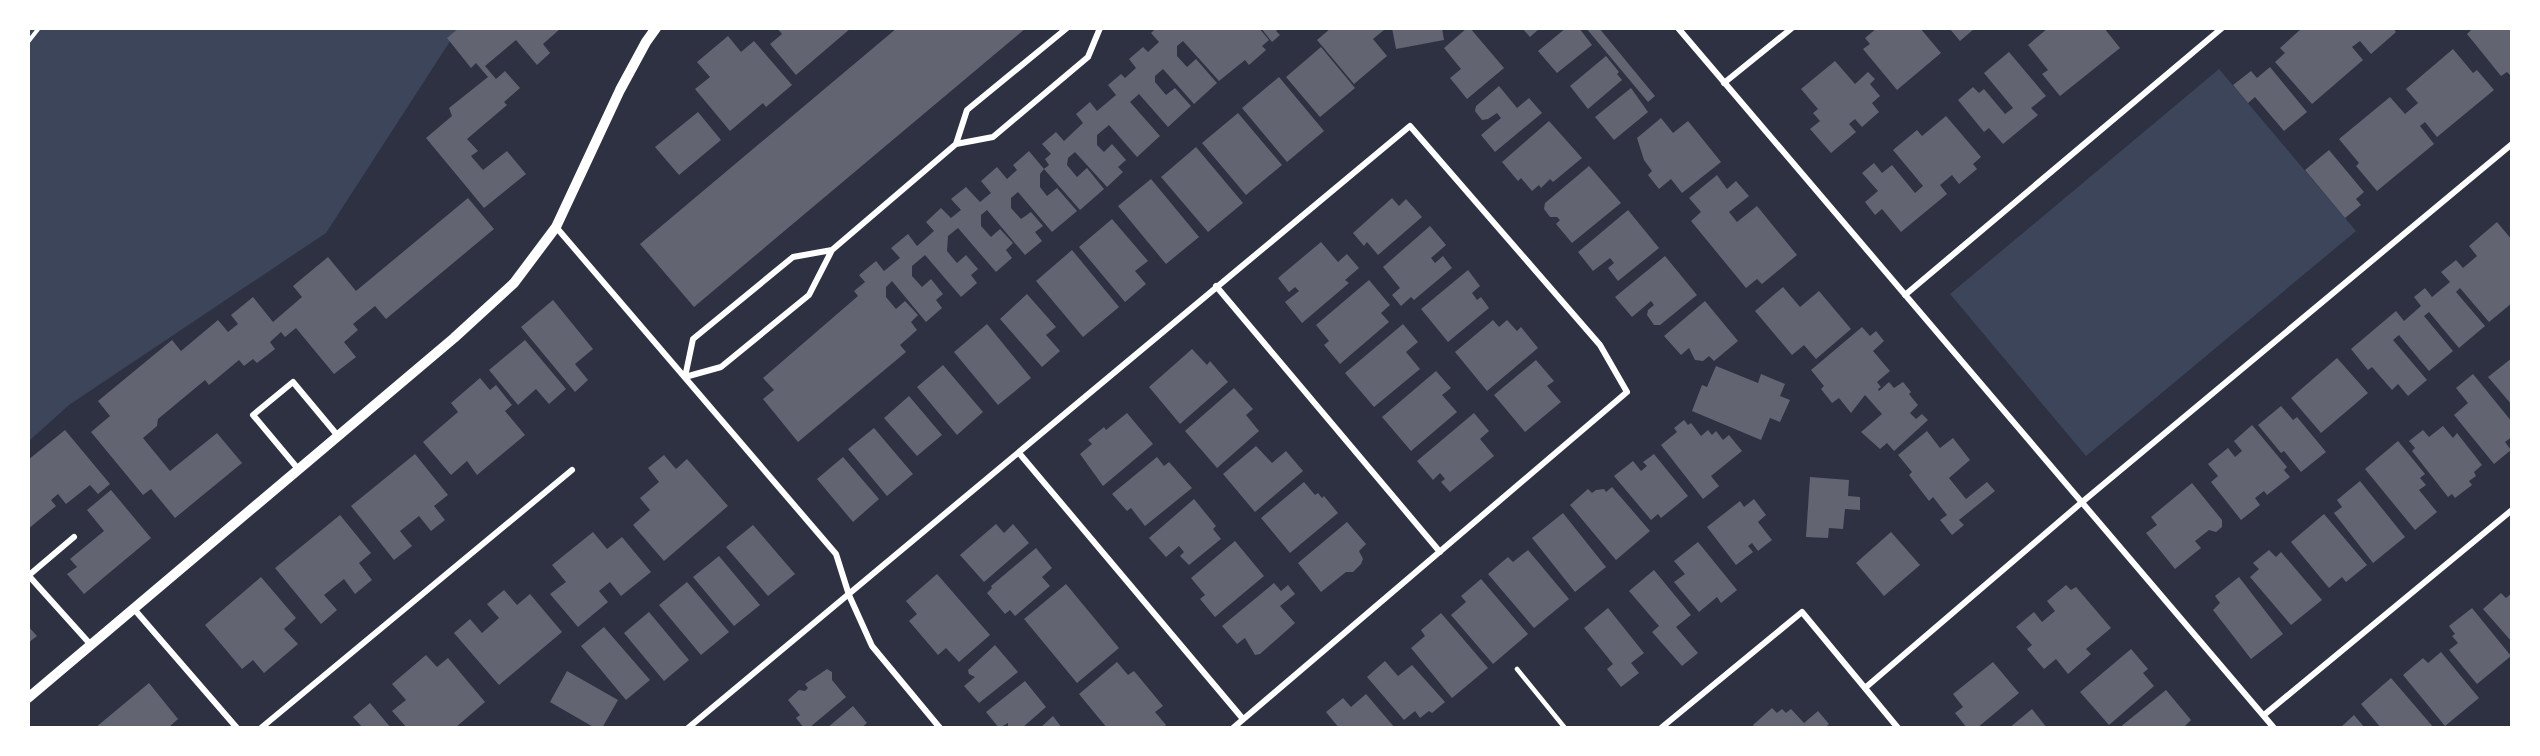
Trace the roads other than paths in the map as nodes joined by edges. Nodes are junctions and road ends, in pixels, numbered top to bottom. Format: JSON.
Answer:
{"nodes":[{"id":1,"x":656,"y":28,"type":"edge"},
{"id":2,"x":1067,"y":28,"type":"edge"},
{"id":3,"x":1100,"y":28,"type":"edge"},
{"id":4,"x":1678,"y":28,"type":"edge"},
{"id":5,"x":1792,"y":28,"type":"edge"},
{"id":6,"x":2222,"y":28,"type":"edge"},
{"id":7,"x":1724,"y":83,"type":"junction"},
{"id":8,"x":956,"y":144,"type":"junction"},
{"id":9,"x":2511,"y":144,"type":"edge"},
{"id":10,"x":556,"y":227,"type":"junction"},
{"id":11,"x":832,"y":250,"type":"junction"},
{"id":12,"x":1216,"y":286,"type":"junction"},
{"id":13,"x":1905,"y":295,"type":"junction"},
{"id":14,"x":685,"y":376,"type":"junction"},
{"id":15,"x":338,"y":436,"type":"junction"},
{"id":16,"x":1019,"y":453,"type":"junction"},
{"id":17,"x":299,"y":470,"type":"junction"},
{"id":18,"x":572,"y":470,"type":"dead end"},
{"id":19,"x":2081,"y":503,"type":"junction"},
{"id":20,"x":2511,"y":510,"type":"edge"},
{"id":21,"x":74,"y":537,"type":"dead end"},
{"id":22,"x":1440,"y":552,"type":"junction"},
{"id":23,"x":29,"y":576,"type":"edge"},
{"id":24,"x":849,"y":595,"type":"junction"},
{"id":25,"x":134,"y":609,"type":"junction"},
{"id":26,"x":92,"y":645,"type":"junction"},
{"id":27,"x":1517,"y":669,"type":"dead end"},
{"id":28,"x":1865,"y":688,"type":"junction"},
{"id":29,"x":28,"y":698,"type":"edge"},
{"id":30,"x":2264,"y":715,"type":"junction"},
{"id":31,"x":1243,"y":719,"type":"junction"},
{"id":32,"x":237,"y":728,"type":"edge"},
{"id":33,"x":261,"y":728,"type":"edge"},
{"id":34,"x":688,"y":728,"type":"edge"},
{"id":35,"x":940,"y":728,"type":"edge"},
{"id":36,"x":1233,"y":728,"type":"edge"},
{"id":37,"x":1565,"y":728,"type":"edge"},
{"id":38,"x":1661,"y":728,"type":"edge"},
{"id":39,"x":1898,"y":728,"type":"edge"},
{"id":40,"x":2274,"y":728,"type":"edge"}],
"edges":[{"from":1,"to":10,"type":"street"},
{"from":2,"to":8,"type":"street"},
{"from":3,"to":8,"type":"street"},
{"from":4,"to":7,"type":"street"},
{"from":5,"to":7,"type":"street"},
{"from":6,"to":13,"type":"street"},
{"from":7,"to":13,"type":"street"},
{"from":8,"to":11,"type":"street"},
{"from":9,"to":19,"type":"street"},
{"from":10,"to":14,"type":"street"},
{"from":10,"to":15,"type":"street"},
{"from":11,"to":14,"type":"street"},
{"from":11,"to":14,"type":"street"},
{"from":12,"to":16,"type":"street"},
{"from":12,"to":22,"type":"street"},
{"from":12,"to":22,"type":"street"},
{"from":13,"to":19,"type":"street"},
{"from":14,"to":24,"type":"street"},
{"from":15,"to":17,"type":"street"},
{"from":15,"to":17,"type":"street"},
{"from":16,"to":24,"type":"street"},
{"from":16,"to":31,"type":"street"},
{"from":17,"to":25,"type":"street"},
{"from":18,"to":33,"type":"street"},
{"from":19,"to":28,"type":"street"},
{"from":19,"to":30,"type":"street"},
{"from":20,"to":30,"type":"street"},
{"from":21,"to":23,"type":"street"},
{"from":22,"to":31,"type":"street"},
{"from":23,"to":26,"type":"street"},
{"from":24,"to":34,"type":"street"},
{"from":24,"to":35,"type":"street"},
{"from":25,"to":26,"type":"street"},
{"from":25,"to":32,"type":"street"},
{"from":26,"to":29,"type":"street"},
{"from":27,"to":37,"type":"lane"},
{"from":28,"to":38,"type":"street"},
{"from":28,"to":39,"type":"street"},
{"from":30,"to":40,"type":"street"},
{"from":31,"to":36,"type":"street"}]}
